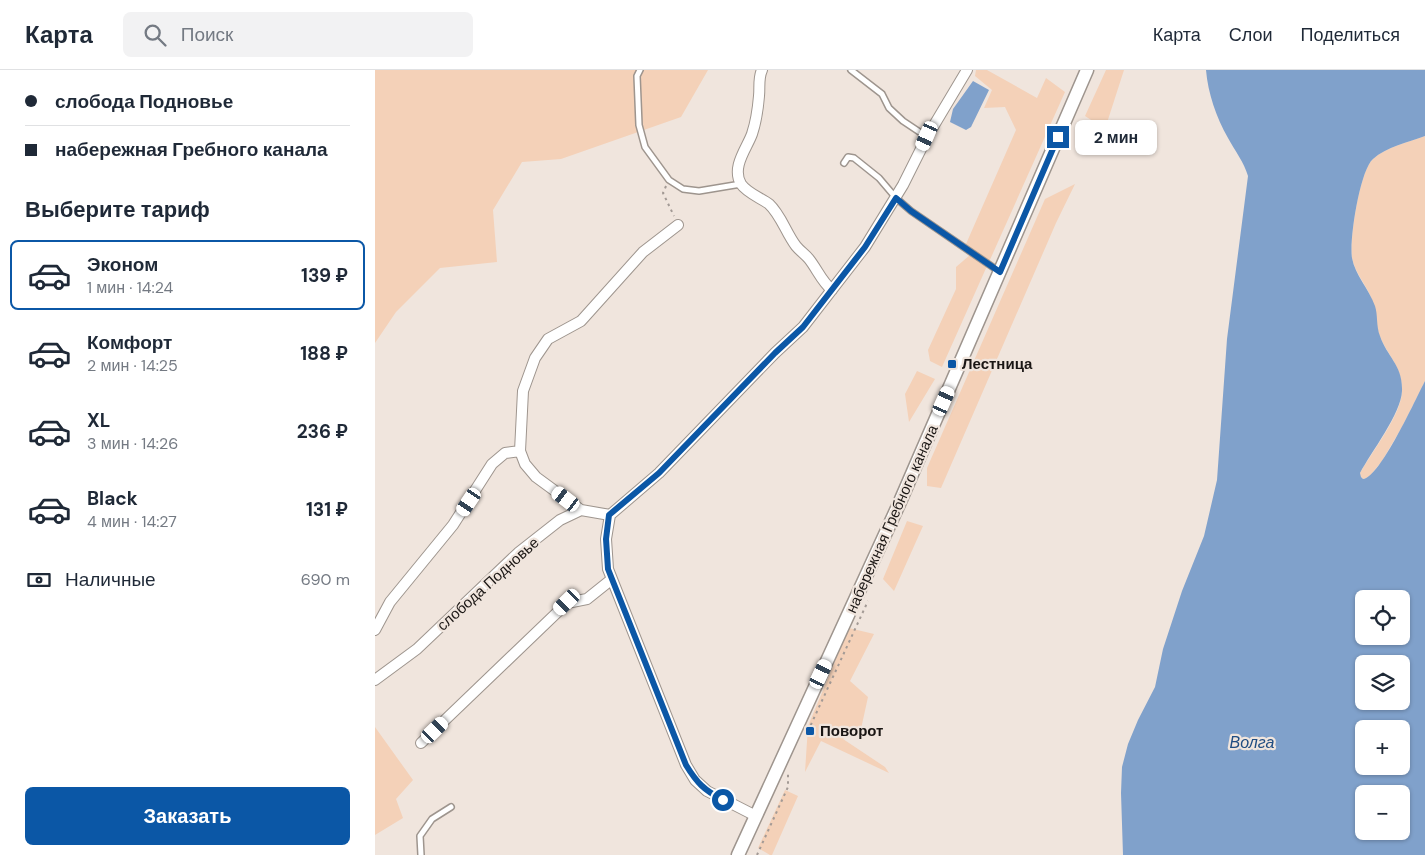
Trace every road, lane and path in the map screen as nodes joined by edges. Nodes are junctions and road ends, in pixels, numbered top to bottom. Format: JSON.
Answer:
{"nodes":[{"id":1,"x":640,"y":70,"type":"edge"},
{"id":2,"x":762,"y":70,"type":"edge"},
{"id":3,"x":851,"y":70,"type":"edge"},
{"id":4,"x":967,"y":70,"type":"edge"},
{"id":5,"x":1087,"y":70,"type":"edge"},
{"id":6,"x":927,"y":136,"type":"junction"},
{"id":7,"x":844,"y":163,"type":"dead end"},
{"id":8,"x":669,"y":180,"type":"junction"},
{"id":9,"x":741,"y":184,"type":"junction"},
{"id":10,"x":896,"y":198,"type":"junction"},
{"id":11,"x":678,"y":225,"type":"joint"},
{"id":12,"x":1000,"y":272,"type":"junction"},
{"id":13,"x":832,"y":290,"type":"junction"},
{"id":14,"x":520,"y":451,"type":"junction"},
{"id":15,"x":581,"y":510,"type":"junction"},
{"id":16,"x":609,"y":515,"type":"junction"},
{"id":17,"x":612,"y":579,"type":"junction"},
{"id":18,"x":375,"y":630,"type":"edge"},
{"id":19,"x":375,"y":680,"type":"edge"},
{"id":20,"x":421,"y":743,"type":"dead end"},
{"id":21,"x":451,"y":807,"type":"dead end"},
{"id":22,"x":756,"y":816,"type":"junction"},
{"id":23,"x":741,"y":853,"type":"edge"},
{"id":24,"x":421,"y":855,"type":"edge"}],
"edges":[{"from":1,"to":8,"type":"lane"},
{"from":2,"to":9,"type":"street"},
{"from":3,"to":6,"type":"lane"},
{"from":4,"to":6,"type":"street"},
{"from":5,"to":12,"type":"street","name":"набережная Гребного канала"},
{"from":6,"to":10,"type":"street"},
{"from":7,"to":10,"type":"lane"},
{"from":8,"to":9,"type":"lane"},
{"from":8,"to":11,"type":"path"},
{"from":9,"to":13,"type":"street"},
{"from":10,"to":12,"type":"lane"},
{"from":10,"to":13,"type":"street"},
{"from":11,"to":14,"type":"street"},
{"from":12,"to":22,"type":"street","name":"набережная Гребного канала"},
{"from":13,"to":16,"type":"street"},
{"from":14,"to":15,"type":"street"},
{"from":14,"to":18,"type":"street"},
{"from":15,"to":16,"type":"street"},
{"from":15,"to":19,"type":"street","name":"слобода Подновье"},
{"from":16,"to":17,"type":"street"},
{"from":17,"to":20,"type":"street"},
{"from":17,"to":22,"type":"street"},
{"from":21,"to":24,"type":"lane"},
{"from":22,"to":23,"type":"street","name":"набережная Гребного канала"}]}
